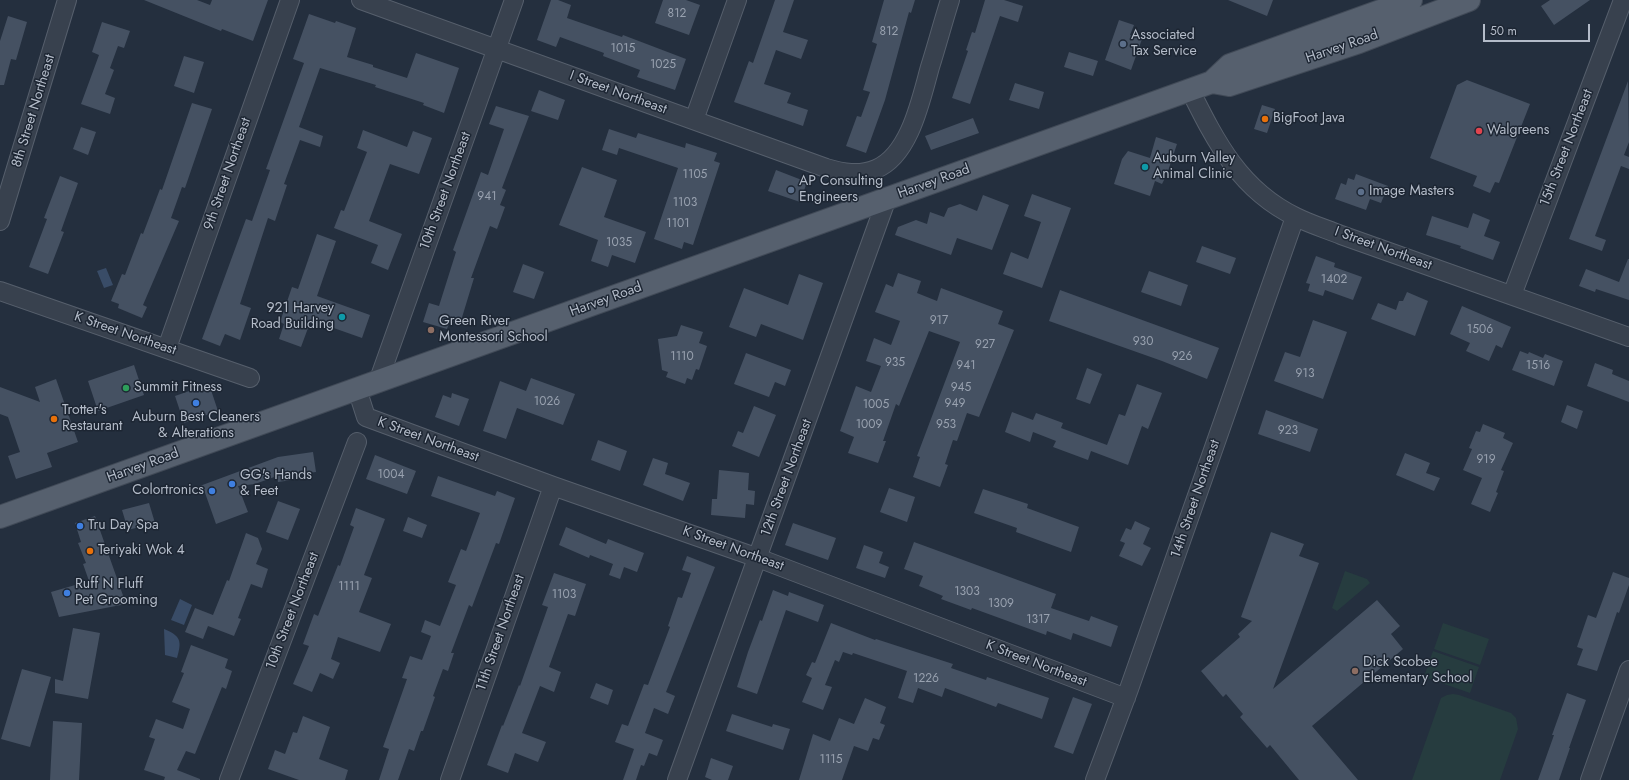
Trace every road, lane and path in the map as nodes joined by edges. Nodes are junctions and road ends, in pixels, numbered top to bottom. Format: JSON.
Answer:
{"nodes":[{"id":1,"x":67,"y":0,"type":"edge"},
{"id":2,"x":290,"y":0,"type":"edge"},
{"id":3,"x":361,"y":0,"type":"edge"},
{"id":4,"x":514,"y":0,"type":"edge"},
{"id":5,"x":737,"y":0,"type":"edge"},
{"id":6,"x":950,"y":0,"type":"edge"},
{"id":7,"x":1411,"y":0,"type":"edge"},
{"id":8,"x":1469,"y":0,"type":"edge"},
{"id":9,"x":1623,"y":0,"type":"edge"},
{"id":10,"x":1359,"y":42,"type":"junction"},
{"id":11,"x":496,"y":49,"type":"junction"},
{"id":12,"x":1212,"y":82,"type":"junction"},
{"id":13,"x":1190,"y":90,"type":"junction"},
{"id":14,"x":694,"y":120,"type":"junction"},
{"id":15,"x":887,"y":198,"type":"junction"},
{"id":16,"x":1295,"y":217,"type":"junction"},
{"id":17,"x":0,"y":221,"type":"edge"},
{"id":18,"x":0,"y":291,"type":"edge"},
{"id":19,"x":1512,"y":295,"type":"junction"},
{"id":20,"x":1629,"y":337,"type":"edge"},
{"id":21,"x":167,"y":348,"type":"junction"},
{"id":22,"x":250,"y":378,"type":"dead end"},
{"id":23,"x":378,"y":382,"type":"junction"},
{"id":24,"x":357,"y":389,"type":"junction"},
{"id":25,"x":357,"y":442,"type":"dead end"},
{"id":26,"x":553,"y":486,"type":"junction"},
{"id":27,"x":0,"y":517,"type":"edge"},
{"id":28,"x":758,"y":558,"type":"junction"},
{"id":29,"x":1629,"y":670,"type":"edge"},
{"id":30,"x":1126,"y":698,"type":"junction"},
{"id":31,"x":229,"y":780,"type":"edge"},
{"id":32,"x":450,"y":780,"type":"edge"},
{"id":33,"x":677,"y":780,"type":"edge"},
{"id":34,"x":1095,"y":780,"type":"edge"},
{"id":35,"x":1590,"y":780,"type":"edge"}],
"edges":[{"from":1,"to":17,"type":"street","name":"8th Street Northeast"},
{"from":2,"to":21,"type":"street","name":"9th Street Northeast"},
{"from":3,"to":11,"type":"street","name":"I Street Northeast"},
{"from":4,"to":11,"type":"street","name":"10th Street Northeast"},
{"from":5,"to":14,"type":"street"},
{"from":6,"to":14,"type":"street","name":"I Street Northeast"},
{"from":7,"to":10,"type":"main road"},
{"from":7,"to":12,"type":"main road","name":"Harvey Road"},
{"from":8,"to":10,"type":"main road","name":"Harvey Road"},
{"from":9,"to":19,"type":"street","name":"15th Street Northeast"},
{"from":10,"to":12,"type":"main road","name":"Harvey Road"},
{"from":11,"to":14,"type":"street","name":"I Street Northeast"},
{"from":11,"to":23,"type":"street","name":"10th Street Northeast"},
{"from":12,"to":13,"type":"main road","name":"Harvey Road"},
{"from":13,"to":15,"type":"main road","name":"Harvey Road"},
{"from":13,"to":16,"type":"street","name":"I Street Northeast"},
{"from":15,"to":23,"type":"main road","name":"Harvey Road"},
{"from":15,"to":28,"type":"street","name":"12th Street Northeast"},
{"from":16,"to":19,"type":"street","name":"I Street Northeast"},
{"from":16,"to":30,"type":"street","name":"14th Street Northeast"},
{"from":18,"to":21,"type":"street","name":"K Street Northeast"},
{"from":19,"to":20,"type":"street","name":"I Street Northeast"},
{"from":21,"to":22,"type":"street","name":"K Street Northeast"},
{"from":23,"to":24,"type":"main road","name":"Harvey Road"},
{"from":24,"to":26,"type":"street","name":"K Street Northeast"},
{"from":24,"to":27,"type":"main road","name":"Harvey Road"},
{"from":25,"to":31,"type":"street","name":"10th Street Northeast"},
{"from":26,"to":28,"type":"street","name":"K Street Northeast"},
{"from":26,"to":32,"type":"street","name":"11th Street Northeast"},
{"from":28,"to":30,"type":"street","name":"K Street Northeast"},
{"from":28,"to":33,"type":"street","name":"12th Street Northeast"},
{"from":29,"to":35,"type":"street"},
{"from":30,"to":34,"type":"street","name":"14th Street Northeast"}]}
